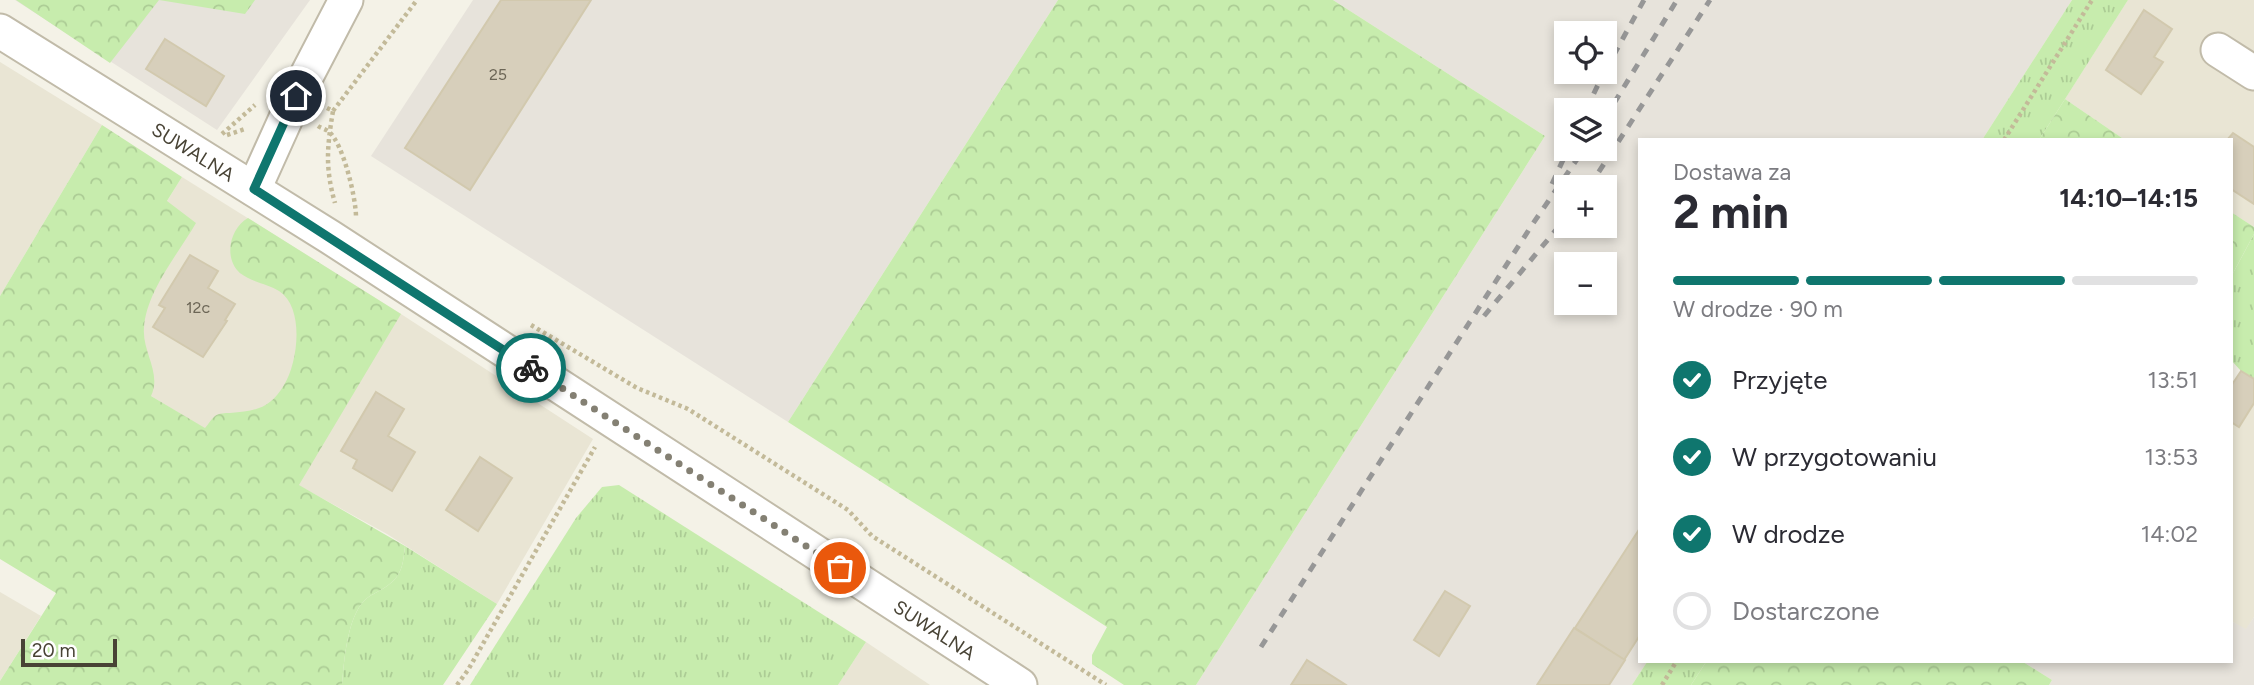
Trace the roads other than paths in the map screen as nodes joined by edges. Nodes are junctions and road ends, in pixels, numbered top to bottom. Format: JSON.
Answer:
{"nodes":[{"id":1,"x":346,"y":0,"type":"edge"},
{"id":2,"x":0,"y":31,"type":"edge"},
{"id":3,"x":2218,"y":50,"type":"dead end"},
{"id":4,"x":2254,"y":73,"type":"edge"},
{"id":5,"x":254,"y":189,"type":"junction"},
{"id":6,"x":1020,"y":685,"type":"edge"}],
"edges":[{"from":1,"to":5,"type":"street"},
{"from":2,"to":5,"type":"street","name":"SUWALNA"},
{"from":3,"to":4,"type":"street"},
{"from":5,"to":6,"type":"street","name":"SUWALNA"}]}
